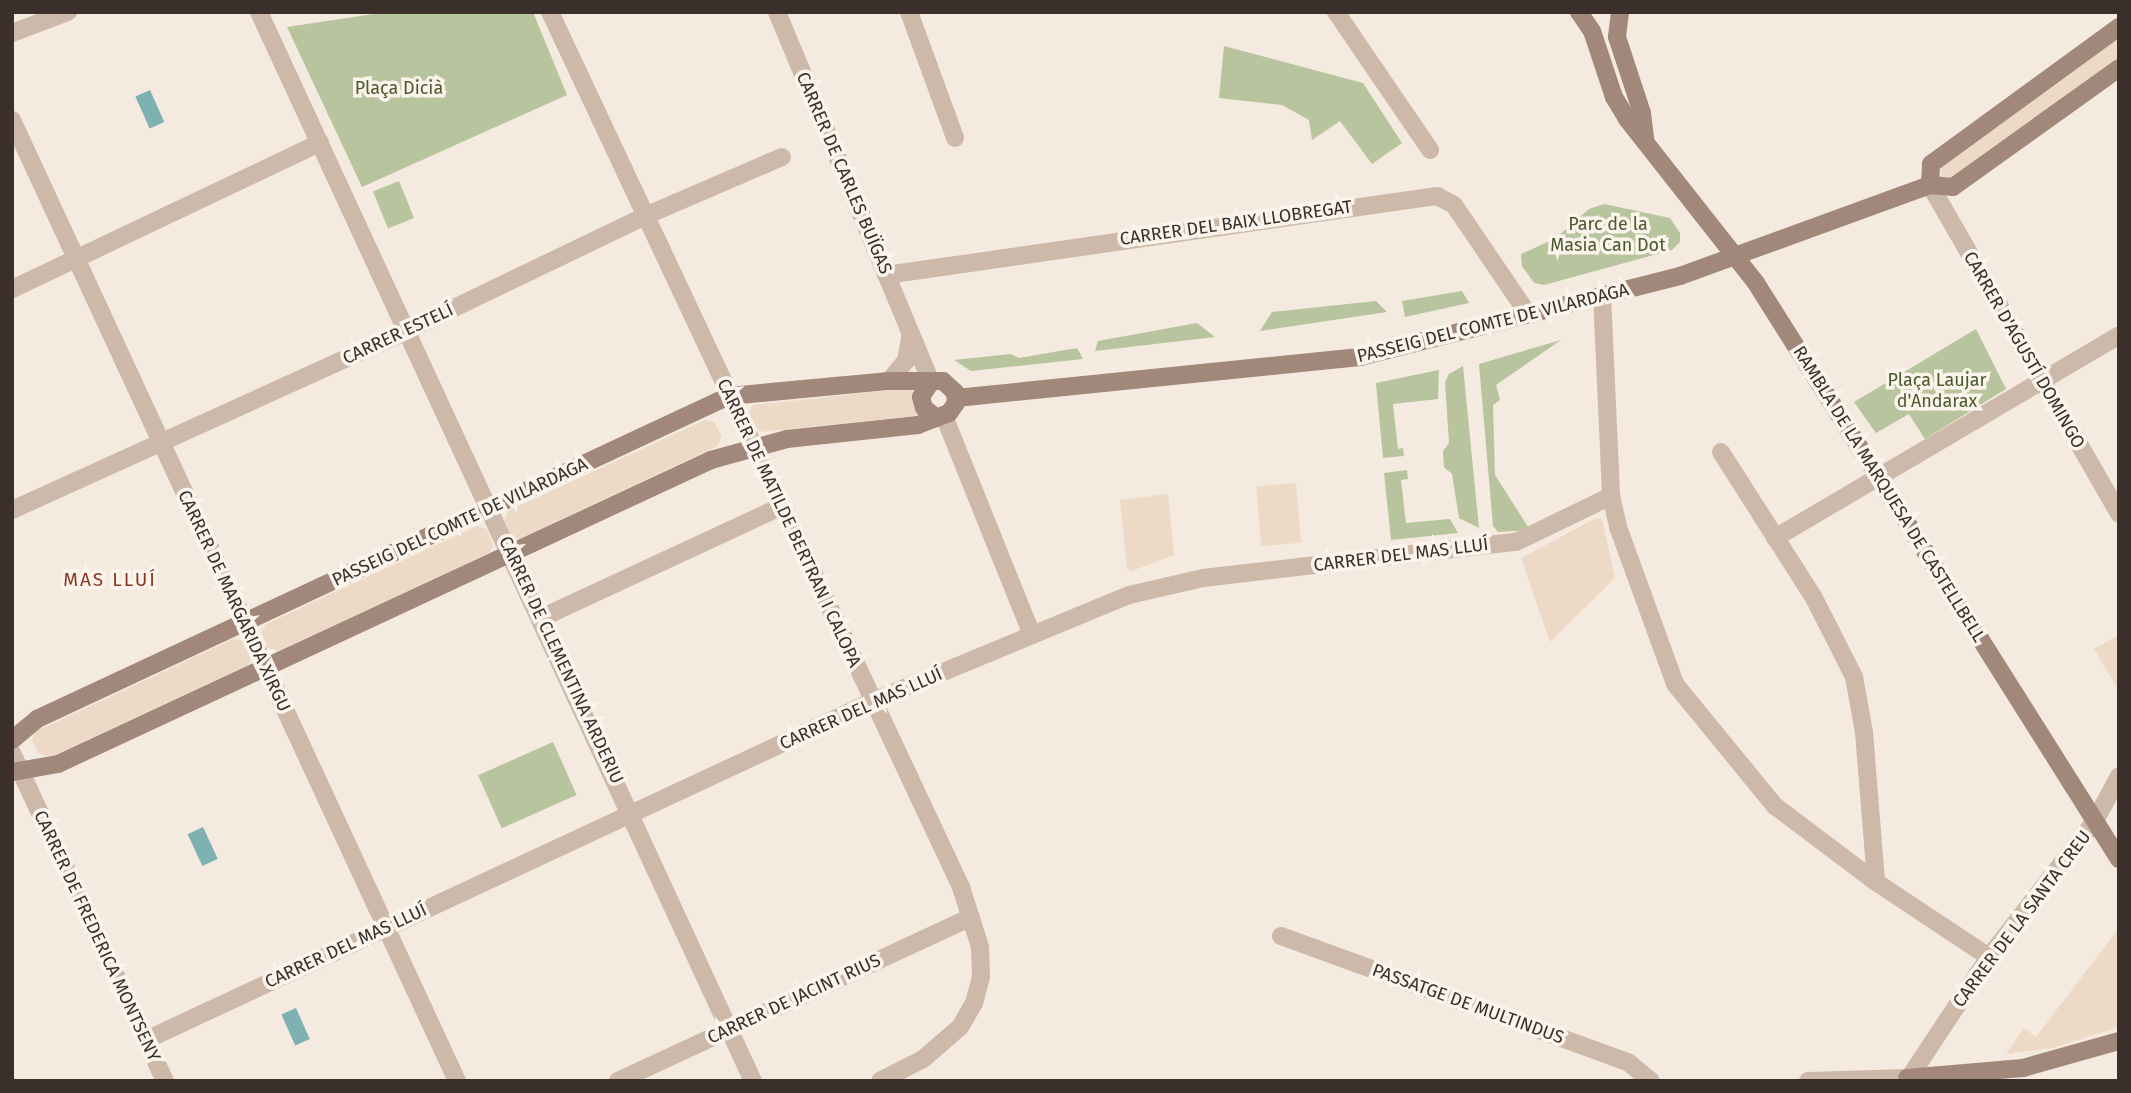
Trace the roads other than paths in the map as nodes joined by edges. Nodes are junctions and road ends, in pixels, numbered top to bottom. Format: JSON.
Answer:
{"nodes":[{"id":1,"x":68,"y":12,"type":"edge"},
{"id":2,"x":259,"y":12,"type":"edge"},
{"id":3,"x":550,"y":12,"type":"edge"},
{"id":4,"x":777,"y":12,"type":"edge"},
{"id":5,"x":909,"y":12,"type":"edge"},
{"id":6,"x":1336,"y":12,"type":"edge"},
{"id":7,"x":1579,"y":12,"type":"edge"},
{"id":8,"x":1620,"y":12,"type":"edge"},
{"id":9,"x":2119,"y":27,"type":"edge"},
{"id":10,"x":12,"y":33,"type":"edge"},
{"id":11,"x":2119,"y":68,"type":"edge"},
{"id":12,"x":12,"y":120,"type":"edge"},
{"id":13,"x":955,"y":138,"type":"dead end"},
{"id":14,"x":1645,"y":139,"type":"junction"},
{"id":15,"x":320,"y":143,"type":"junction"},
{"id":16,"x":1430,"y":150,"type":"dead end"},
{"id":17,"x":782,"y":157,"type":"dead end"},
{"id":18,"x":1930,"y":185,"type":"junction"},
{"id":19,"x":645,"y":216,"type":"junction"},
{"id":20,"x":1734,"y":258,"type":"junction"},
{"id":21,"x":77,"y":259,"type":"junction"},
{"id":22,"x":886,"y":275,"type":"junction"},
{"id":23,"x":12,"y":289,"type":"edge"},
{"id":24,"x":1602,"y":295,"type":"junction"},
{"id":25,"x":1528,"y":314,"type":"junction"},
{"id":26,"x":407,"y":330,"type":"junction"},
{"id":27,"x":911,"y":333,"type":"junction"},
{"id":28,"x":2119,"y":335,"type":"edge"},
{"id":29,"x":2039,"y":380,"type":"junction"},
{"id":30,"x":889,"y":381,"type":"junction"},
{"id":31,"x":931,"y":382,"type":"junction"},
{"id":32,"x":729,"y":396,"type":"junction"},
{"id":33,"x":956,"y":398,"type":"junction"},
{"id":34,"x":938,"y":415,"type":"junction"},
{"id":35,"x":162,"y":442,"type":"junction"},
{"id":36,"x":754,"y":447,"type":"junction"},
{"id":37,"x":1721,"y":452,"type":"dead end"},
{"id":38,"x":1879,"y":479,"type":"junction"},
{"id":39,"x":1611,"y":496,"type":"junction"},
{"id":40,"x":782,"y":506,"type":"junction"},
{"id":41,"x":490,"y":508,"type":"junction"},
{"id":42,"x":12,"y":510,"type":"edge"},
{"id":43,"x":2119,"y":514,"type":"edge"},
{"id":44,"x":1775,"y":538,"type":"junction"},
{"id":45,"x":511,"y":554,"type":"junction"},
{"id":46,"x":541,"y":618,"type":"junction"},
{"id":47,"x":245,"y":622,"type":"junction"},
{"id":48,"x":1032,"y":635,"type":"junction"},
{"id":49,"x":265,"y":668,"type":"junction"},
{"id":50,"x":873,"y":701,"type":"junction"},
{"id":51,"x":12,"y":740,"type":"edge"},
{"id":52,"x":12,"y":753,"type":"edge"},
{"id":53,"x":16,"y":772,"type":"edge"},
{"id":54,"x":2119,"y":776,"type":"edge"},
{"id":55,"x":632,"y":813,"type":"junction"},
{"id":56,"x":2095,"y":821,"type":"junction"},
{"id":57,"x":2119,"y":859,"type":"edge"},
{"id":58,"x":1876,"y":881,"type":"junction"},
{"id":59,"x":971,"y":917,"type":"junction"},
{"id":60,"x":386,"y":927,"type":"junction"},
{"id":61,"x":1281,"y":936,"type":"dead end"},
{"id":62,"x":1989,"y":957,"type":"junction"},
{"id":63,"x":732,"y":1028,"type":"junction"},
{"id":64,"x":146,"y":1040,"type":"junction"},
{"id":65,"x":2119,"y":1041,"type":"edge"},
{"id":66,"x":1907,"y":1080,"type":"edge"},
{"id":67,"x":165,"y":1081,"type":"edge"},
{"id":68,"x":457,"y":1081,"type":"edge"},
{"id":69,"x":618,"y":1081,"type":"edge"},
{"id":70,"x":753,"y":1081,"type":"edge"},
{"id":71,"x":880,"y":1081,"type":"edge"},
{"id":72,"x":1651,"y":1081,"type":"edge"},
{"id":73,"x":1808,"y":1081,"type":"edge"}],
"edges":[{"from":1,"to":10,"type":"street"},
{"from":2,"to":15,"type":"street","name":"CARRER DE CLEMENTINA ARDERIU"},
{"from":3,"to":19,"type":"street","name":"CARRER DE MATILDE BERTRAN I CALOPA"},
{"from":4,"to":22,"type":"street","name":"CARRER DE CARLES BUÏGAS"},
{"from":5,"to":13,"type":"street"},
{"from":6,"to":16,"type":"street"},
{"from":7,"to":14,"type":"street","name":"RAMBLA DE LA MARQUESA DE CASTELLBELL"},
{"from":8,"to":14,"type":"street","name":"RAMBLA DE LA MARQUESA DE CASTELLBELL"},
{"from":9,"to":18,"type":"street"},
{"from":11,"to":18,"type":"street","name":"PASSEIG DEL COMTE DE VILARDAGA"},
{"from":12,"to":21,"type":"street","name":"CARRER DE MARGARIDA XIRGU"},
{"from":14,"to":20,"type":"street","name":"RAMBLA DE LA MARQUESA DE CASTELLBELL"},
{"from":15,"to":21,"type":"street"},
{"from":15,"to":26,"type":"street","name":"CARRER DE CLEMENTINA ARDERIU"},
{"from":17,"to":19,"type":"street","name":"CARRER ESTELÍ"},
{"from":18,"to":20,"type":"street","name":"PASSEIG DEL COMTE DE VILARDAGA"},
{"from":18,"to":29,"type":"street","name":"CARRER D'AGUSTÍ DOMINGO"},
{"from":19,"to":26,"type":"street","name":"CARRER ESTELÍ"},
{"from":19,"to":32,"type":"street","name":"CARRER DE MATILDE BERTRAN I CALOPA"},
{"from":20,"to":24,"type":"street","name":"PASSEIG DEL COMTE DE VILARDAGA"},
{"from":20,"to":38,"type":"street","name":"RAMBLA DE LA MARQUESA DE CASTELLBELL"},
{"from":21,"to":23,"type":"street"},
{"from":21,"to":35,"type":"street","name":"CARRER DE MARGARIDA XIRGU"},
{"from":22,"to":25,"type":"street","name":"CARRER DEL BAIX LLOBREGAT"},
{"from":22,"to":27,"type":"street","name":"CARRER DE CARLES BUÏGAS"},
{"from":24,"to":25,"type":"street","name":"PASSEIG DEL COMTE DE VILARDAGA"},
{"from":24,"to":39,"type":"street"},
{"from":25,"to":33,"type":"street","name":"PASSEIG DEL COMTE DE VILARDAGA"},
{"from":26,"to":35,"type":"street","name":"CARRER ESTELÍ"},
{"from":26,"to":41,"type":"street","name":"CARRER DE CLEMENTINA ARDERIU"},
{"from":27,"to":30,"type":"street"},
{"from":27,"to":31,"type":"street","name":"CARRER DE CARLES BUÏGAS"},
{"from":28,"to":29,"type":"street"},
{"from":29,"to":38,"type":"street"},
{"from":29,"to":43,"type":"street","name":"CARRER D'AGUSTÍ DOMINGO"},
{"from":30,"to":31,"type":"street","name":"PASSEIG DEL COMTE DE VILARDAGA"},
{"from":30,"to":32,"type":"street","name":"PASSEIG DEL COMTE DE VILARDAGA"},
{"from":31,"to":33,"type":"street"},
{"from":31,"to":34,"type":"street"},
{"from":32,"to":36,"type":"street","name":"CARRER DE MATILDE BERTRAN I CALOPA"},
{"from":32,"to":41,"type":"street","name":"PASSEIG DEL COMTE DE VILARDAGA"},
{"from":33,"to":34,"type":"street"},
{"from":34,"to":36,"type":"street"},
{"from":34,"to":48,"type":"street"},
{"from":35,"to":42,"type":"street","name":"CARRER ESTELÍ"},
{"from":35,"to":47,"type":"street","name":"CARRER DE MARGARIDA XIRGU"},
{"from":36,"to":40,"type":"street","name":"CARRER DE MATILDE BERTRAN I CALOPA"},
{"from":36,"to":45,"type":"street"},
{"from":37,"to":44,"type":"street"},
{"from":38,"to":44,"type":"street"},
{"from":38,"to":56,"type":"street","name":"RAMBLA DE LA MARQUESA DE CASTELLBELL"},
{"from":39,"to":48,"type":"street","name":"CARRER DEL MAS LLUÍ"},
{"from":39,"to":58,"type":"street"},
{"from":40,"to":46,"type":"street"},
{"from":40,"to":50,"type":"street","name":"CARRER DE MATILDE BERTRAN I CALOPA"},
{"from":41,"to":45,"type":"street","name":"CARRER DE CLEMENTINA ARDERIU"},
{"from":41,"to":47,"type":"street","name":"PASSEIG DEL COMTE DE VILARDAGA"},
{"from":44,"to":58,"type":"street"},
{"from":45,"to":46,"type":"street","name":"CARRER DE CLEMENTINA ARDERIU"},
{"from":45,"to":49,"type":"street"},
{"from":46,"to":55,"type":"street","name":"CARRER DE CLEMENTINA ARDERIU"},
{"from":47,"to":49,"type":"street","name":"CARRER DE MARGARIDA XIRGU"},
{"from":47,"to":51,"type":"street","name":"PASSEIG DEL COMTE DE VILARDAGA"},
{"from":48,"to":50,"type":"street","name":"CARRER DEL MAS LLUÍ"},
{"from":49,"to":53,"type":"street"},
{"from":49,"to":60,"type":"street","name":"CARRER DE MARGARIDA XIRGU"},
{"from":50,"to":55,"type":"street","name":"CARRER DEL MAS LLUÍ"},
{"from":50,"to":59,"type":"street","name":"CARRER DE MATILDE BERTRAN I CALOPA"},
{"from":52,"to":53,"type":"street","name":"CARRER DE FREDERICA MONTSENY"},
{"from":53,"to":64,"type":"street","name":"CARRER DE FREDERICA MONTSENY"},
{"from":54,"to":56,"type":"street","name":"CARRER DE LA SANTA CREU"},
{"from":55,"to":60,"type":"street","name":"CARRER DEL MAS LLUÍ"},
{"from":55,"to":63,"type":"street","name":"CARRER DE CLEMENTINA ARDERIU"},
{"from":56,"to":57,"type":"street","name":"RAMBLA DE LA MARQUESA DE CASTELLBELL"},
{"from":56,"to":62,"type":"street","name":"CARRER DE LA SANTA CREU"},
{"from":58,"to":62,"type":"street"},
{"from":59,"to":63,"type":"street","name":"CARRER DE JACINT RIUS"},
{"from":59,"to":71,"type":"street","name":"CARRER DE MATILDE BERTRAN I CALOPA"},
{"from":60,"to":64,"type":"street","name":"CARRER DEL MAS LLUÍ"},
{"from":60,"to":68,"type":"street","name":"CARRER DE MARGARIDA XIRGU"},
{"from":61,"to":72,"type":"street","name":"PASSATGE DE MULTINDUS"},
{"from":62,"to":66,"type":"street","name":"CARRER DE LA SANTA CREU"},
{"from":63,"to":69,"type":"street","name":"CARRER DE JACINT RIUS"},
{"from":63,"to":70,"type":"street","name":"CARRER DE CLEMENTINA ARDERIU"},
{"from":64,"to":67,"type":"street","name":"CARRER DE FREDERICA MONTSENY"},
{"from":65,"to":66,"type":"street"},
{"from":66,"to":73,"type":"street"}]}
